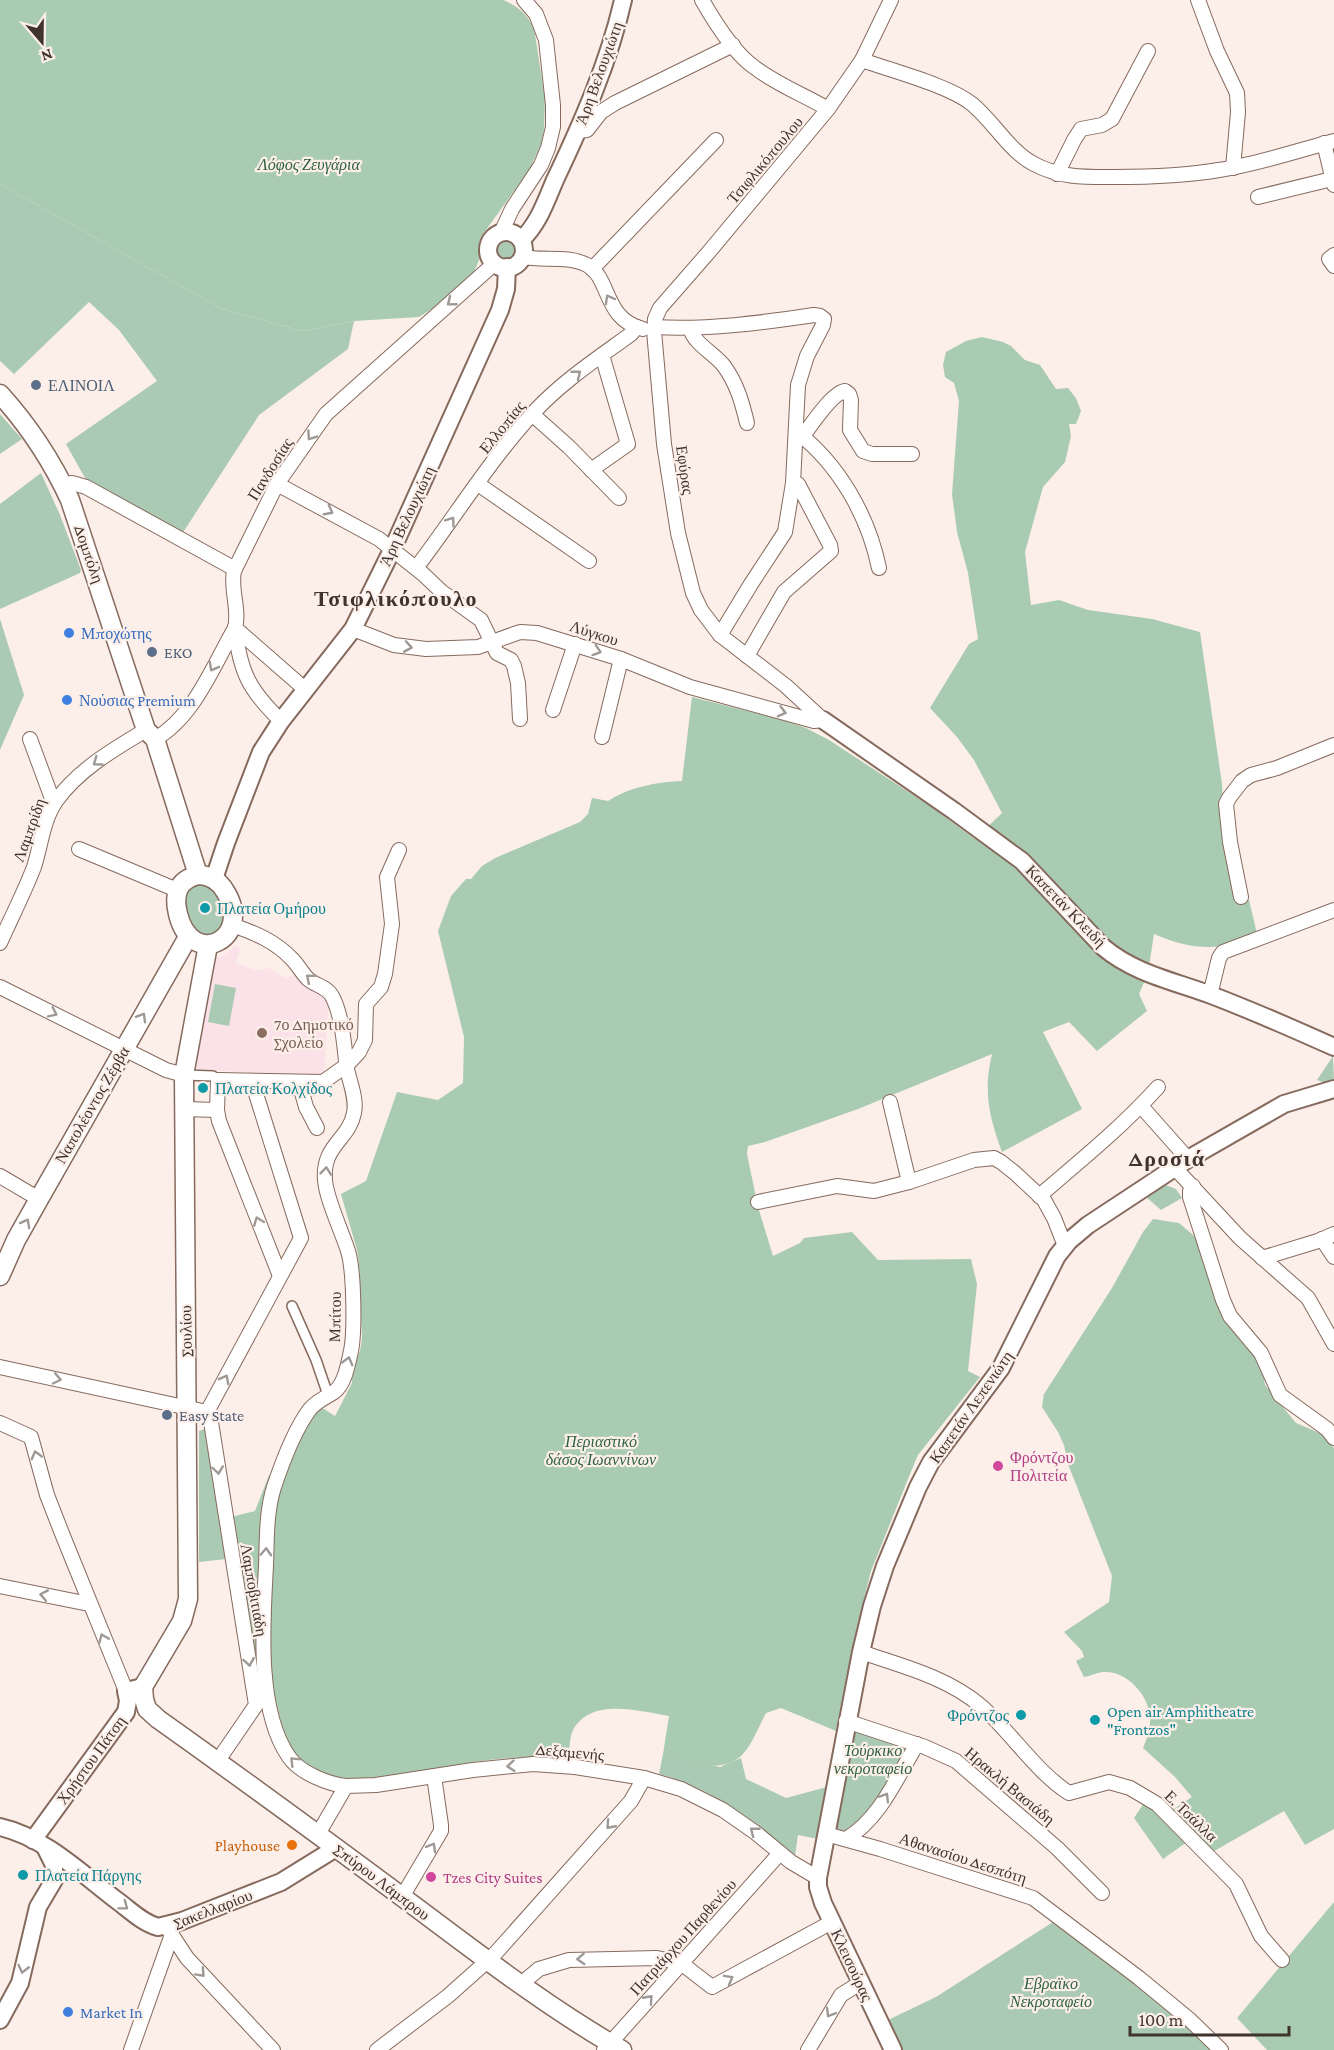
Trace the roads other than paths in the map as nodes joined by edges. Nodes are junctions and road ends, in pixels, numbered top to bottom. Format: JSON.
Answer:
{"nodes":[{"id":1,"x":524,"y":0,"type":"edge"},
{"id":2,"x":623,"y":0,"type":"edge"},
{"id":3,"x":702,"y":0,"type":"edge"},
{"id":4,"x":891,"y":0,"type":"edge"},
{"id":5,"x":1198,"y":0,"type":"edge"},
{"id":6,"x":733,"y":45,"type":"junction"},
{"id":7,"x":1148,"y":51,"type":"dead end"},
{"id":8,"x":862,"y":60,"type":"junction"},
{"id":9,"x":828,"y":109,"type":"junction"},
{"id":10,"x":578,"y":131,"type":"junction"},
{"id":11,"x":716,"y":140,"type":"dead end"},
{"id":12,"x":1329,"y":142,"type":"edge"},
{"id":13,"x":1233,"y":168,"type":"junction"},
{"id":14,"x":1057,"y":174,"type":"junction"},
{"id":15,"x":1333,"y":182,"type":"edge"},
{"id":16,"x":1258,"y":197,"type":"dead end"},
{"id":17,"x":501,"y":233,"type":"junction"},
{"id":18,"x":522,"y":248,"type":"junction"},
{"id":19,"x":1334,"y":255,"type":"edge"},
{"id":20,"x":501,"y":265,"type":"junction"},
{"id":21,"x":1334,"y":266,"type":"edge"},
{"id":22,"x":592,"y":269,"type":"junction"},
{"id":23,"x":637,"y":327,"type":"junction"},
{"id":24,"x":690,"y":328,"type":"junction"},
{"id":25,"x":654,"y":329,"type":"junction"},
{"id":26,"x":602,"y":355,"type":"junction"},
{"id":27,"x":0,"y":394,"type":"edge"},
{"id":28,"x":532,"y":414,"type":"junction"},
{"id":29,"x":747,"y":423,"type":"dead end"},
{"id":30,"x":799,"y":433,"type":"junction"},
{"id":31,"x":912,"y":454,"type":"dead end"},
{"id":32,"x":591,"y":470,"type":"junction"},
{"id":33,"x":793,"y":483,"type":"junction"},
{"id":34,"x":63,"y":484,"type":"junction"},
{"id":35,"x":277,"y":484,"type":"junction"},
{"id":36,"x":478,"y":484,"type":"junction"},
{"id":37,"x":619,"y":498,"type":"dead end"},
{"id":38,"x":392,"y":550,"type":"junction"},
{"id":39,"x":589,"y":561,"type":"dead end"},
{"id":40,"x":416,"y":568,"type":"junction"},
{"id":41,"x":879,"y":568,"type":"dead end"},
{"id":42,"x":235,"y":569,"type":"junction"},
{"id":43,"x":235,"y":628,"type":"junction"},
{"id":44,"x":353,"y":629,"type":"junction"},
{"id":45,"x":720,"y":635,"type":"junction"},
{"id":46,"x":492,"y":643,"type":"junction"},
{"id":47,"x":575,"y":644,"type":"junction"},
{"id":48,"x":747,"y":656,"type":"junction"},
{"id":49,"x":621,"y":659,"type":"junction"},
{"id":50,"x":306,"y":690,"type":"junction"},
{"id":51,"x":553,"y":710,"type":"dead end"},
{"id":52,"x":520,"y":719,"type":"dead end"},
{"id":53,"x":823,"y":720,"type":"junction"},
{"id":54,"x":281,"y":721,"type":"junction"},
{"id":55,"x":150,"y":735,"type":"junction"},
{"id":56,"x":602,"y":737,"type":"dead end"},
{"id":57,"x":30,"y":739,"type":"dead end"},
{"id":58,"x":1334,"y":745,"type":"edge"},
{"id":59,"x":54,"y":804,"type":"junction"},
{"id":60,"x":79,"y":849,"type":"dead end"},
{"id":61,"x":399,"y":850,"type":"dead end"},
{"id":62,"x":194,"y":881,"type":"junction"},
{"id":63,"x":1241,"y":897,"type":"dead end"},
{"id":64,"x":1334,"y":910,"type":"edge"},
{"id":65,"x":232,"y":925,"type":"junction"},
{"id":66,"x":188,"y":937,"type":"junction"},
{"id":67,"x":0,"y":943,"type":"edge"},
{"id":68,"x":208,"y":945,"type":"junction"},
{"id":69,"x":0,"y":987,"type":"edge"},
{"id":70,"x":1210,"y":995,"type":"junction"},
{"id":71,"x":1334,"y":1047,"type":"edge"},
{"id":72,"x":125,"y":1048,"type":"junction"},
{"id":73,"x":347,"y":1065,"type":"junction"},
{"id":74,"x":184,"y":1075,"type":"junction"},
{"id":75,"x":213,"y":1076,"type":"dead end"},
{"id":76,"x":252,"y":1081,"type":"junction"},
{"id":77,"x":299,"y":1082,"type":"junction"},
{"id":78,"x":1158,"y":1087,"type":"dead end"},
{"id":79,"x":1334,"y":1089,"type":"edge"},
{"id":80,"x":890,"y":1102,"type":"dead end"},
{"id":81,"x":1141,"y":1106,"type":"junction"},
{"id":82,"x":183,"y":1109,"type":"junction"},
{"id":83,"x":217,"y":1110,"type":"junction"},
{"id":84,"x":317,"y":1128,"type":"dead end"},
{"id":85,"x":1181,"y":1163,"type":"junction"},
{"id":86,"x":0,"y":1176,"type":"edge"},
{"id":87,"x":909,"y":1182,"type":"junction"},
{"id":88,"x":1192,"y":1186,"type":"junction"},
{"id":89,"x":1040,"y":1196,"type":"junction"},
{"id":90,"x":39,"y":1199,"type":"junction"},
{"id":91,"x":758,"y":1202,"type":"dead end"},
{"id":92,"x":1328,"y":1237,"type":"edge"},
{"id":93,"x":1065,"y":1246,"type":"junction"},
{"id":94,"x":1334,"y":1257,"type":"edge"},
{"id":95,"x":1262,"y":1258,"type":"junction"},
{"id":96,"x":280,"y":1275,"type":"junction"},
{"id":97,"x":0,"y":1276,"type":"edge"},
{"id":98,"x":292,"y":1306,"type":"dead end"},
{"id":99,"x":1334,"y":1344,"type":"edge"},
{"id":100,"x":0,"y":1367,"type":"edge"},
{"id":101,"x":328,"y":1395,"type":"junction"},
{"id":102,"x":187,"y":1407,"type":"junction"},
{"id":103,"x":207,"y":1412,"type":"junction"},
{"id":104,"x":0,"y":1423,"type":"edge"},
{"id":105,"x":1334,"y":1438,"type":"edge"},
{"id":106,"x":0,"y":1586,"type":"edge"},
{"id":107,"x":89,"y":1604,"type":"junction"},
{"id":108,"x":861,"y":1652,"type":"junction"},
{"id":109,"x":135,"y":1689,"type":"junction"},
{"id":110,"x":147,"y":1709,"type":"junction"},
{"id":111,"x":846,"y":1721,"type":"junction"},
{"id":112,"x":109,"y":1737,"type":"junction"},
{"id":113,"x":917,"y":1744,"type":"junction"},
{"id":114,"x":217,"y":1762,"type":"junction"},
{"id":115,"x":434,"y":1776,"type":"junction"},
{"id":116,"x":644,"y":1778,"type":"junction"},
{"id":117,"x":346,"y":1786,"type":"junction"},
{"id":118,"x":2,"y":1824,"type":"edge"},
{"id":119,"x":318,"y":1834,"type":"junction"},
{"id":120,"x":826,"y":1834,"type":"junction"},
{"id":121,"x":846,"y":1839,"type":"junction"},
{"id":122,"x":38,"y":1843,"type":"junction"},
{"id":123,"x":336,"y":1848,"type":"junction"},
{"id":124,"x":780,"y":1853,"type":"junction"},
{"id":125,"x":296,"y":1874,"type":"junction"},
{"id":126,"x":818,"y":1878,"type":"junction"},
{"id":127,"x":1101,"y":1893,"type":"dead end"},
{"id":128,"x":402,"y":1897,"type":"junction"},
{"id":129,"x":832,"y":1922,"type":"junction"},
{"id":130,"x":169,"y":1932,"type":"junction"},
{"id":131,"x":1282,"y":1960,"type":"dead end"},
{"id":132,"x":488,"y":1961,"type":"junction"},
{"id":133,"x":681,"y":1963,"type":"junction"},
{"id":134,"x":860,"y":1983,"type":"junction"},
{"id":135,"x":521,"y":1984,"type":"junction"},
{"id":136,"x":0,"y":2020,"type":"edge"},
{"id":137,"x":612,"y":2048,"type":"edge"},
{"id":138,"x":130,"y":2050,"type":"edge"},
{"id":139,"x":273,"y":2050,"type":"edge"},
{"id":140,"x":377,"y":2050,"type":"edge"},
{"id":141,"x":808,"y":2050,"type":"edge"},
{"id":142,"x":893,"y":2050,"type":"edge"},
{"id":143,"x":1221,"y":2050,"type":"edge"}],
"edges":[{"from":1,"to":17,"type":"street"},
{"from":2,"to":10,"type":"street","name":"Άρη Βελουχιώτη"},
{"from":3,"to":6,"type":"street"},
{"from":4,"to":8,"type":"street","name":"Τσιφλικόπουλου"},
{"from":5,"to":13,"type":"street"},
{"from":6,"to":9,"type":"street"},
{"from":6,"to":10,"type":"street"},
{"from":7,"to":14,"type":"street"},
{"from":8,"to":9,"type":"street","name":"Τσιφλικόπουλου"},
{"from":8,"to":14,"type":"street"},
{"from":9,"to":25,"type":"street","name":"Τσιφλικόπουλου"},
{"from":10,"to":18,"type":"street","name":"Άρη Βελουχιώτη"},
{"from":11,"to":22,"type":"street"},
{"from":12,"to":13,"type":"street"},
{"from":12,"to":15,"type":"street"},
{"from":13,"to":14,"type":"street"},
{"from":15,"to":16,"type":"street"},
{"from":17,"to":18,"type":"street"},
{"from":17,"to":20,"type":"street"},
{"from":18,"to":20,"type":"street"},
{"from":18,"to":22,"type":"street"},
{"from":19,"to":21,"type":"street"},
{"from":20,"to":35,"type":"street","name":"Πανδοσίας","one_way":true},
{"from":20,"to":38,"type":"street","name":"Άρη Βελουχιώτη"},
{"from":23,"to":22,"type":"street","one_way":true},
{"from":23,"to":25,"type":"street"},
{"from":23,"to":26,"type":"street","name":"Ελλοπίας"},
{"from":24,"to":25,"type":"street"},
{"from":24,"to":29,"type":"street"},
{"from":24,"to":30,"type":"street"},
{"from":25,"to":45,"type":"street","name":"Εφύρας"},
{"from":28,"to":26,"type":"street","name":"Ελλοπίας","one_way":true},
{"from":26,"to":32,"type":"street"},
{"from":27,"to":34,"type":"main road","name":"Δομπόλη"},
{"from":28,"to":32,"type":"street"},
{"from":28,"to":36,"type":"street","name":"Ελλοπίας"},
{"from":30,"to":31,"type":"street"},
{"from":30,"to":33,"type":"street"},
{"from":30,"to":41,"type":"street"},
{"from":32,"to":37,"type":"street"},
{"from":33,"to":45,"type":"street"},
{"from":33,"to":48,"type":"street"},
{"from":34,"to":42,"type":"street"},
{"from":34,"to":55,"type":"main road","name":"Δομπόλη"},
{"from":35,"to":38,"type":"street","one_way":true},
{"from":35,"to":42,"type":"street","name":"Πανδοσίας"},
{"from":36,"to":39,"type":"street"},
{"from":40,"to":36,"type":"street","name":"Ελλοπίας","one_way":true},
{"from":38,"to":40,"type":"street"},
{"from":38,"to":44,"type":"street","name":"Άρη Βελουχιώτη"},
{"from":40,"to":46,"type":"street"},
{"from":42,"to":43,"type":"street","name":"Πανδοσίας"},
{"from":43,"to":50,"type":"street"},
{"from":43,"to":54,"type":"street","name":"Πανδοσίας"},
{"from":43,"to":55,"type":"street","one_way":true},
{"from":44,"to":46,"type":"street","name":"Λύγκου","one_way":true},
{"from":44,"to":50,"type":"street","name":"Άρη Βελουχιώτη"},
{"from":45,"to":48,"type":"street","name":"Εφύρας"},
{"from":46,"to":47,"type":"street","name":"Λύγκου"},
{"from":46,"to":52,"type":"street"},
{"from":47,"to":49,"type":"street","name":"Λύγκου","one_way":true},
{"from":47,"to":51,"type":"street"},
{"from":48,"to":53,"type":"street","name":"Εφύρας"},
{"from":49,"to":53,"type":"street","name":"Λύγκου","one_way":true},
{"from":49,"to":56,"type":"street"},
{"from":50,"to":54,"type":"street","name":"Άρη Βελουχιώτη"},
{"from":53,"to":70,"type":"street","name":"Καπετάν Κλειδή"},
{"from":54,"to":62,"type":"street","name":"Άρη Βελουχιώτη"},
{"from":55,"to":59,"type":"street","name":"Λαμπρίδη","one_way":true},
{"from":55,"to":62,"type":"main road","name":"Δομπόλη"},
{"from":57,"to":59,"type":"street"},
{"from":58,"to":63,"type":"street"},
{"from":59,"to":67,"type":"street","name":"Λαμπρίδη"},
{"from":60,"to":62,"type":"street"},
{"from":61,"to":73,"type":"street"},
{"from":62,"to":65,"type":"main road"},
{"from":62,"to":66,"type":"main road"},
{"from":64,"to":70,"type":"street"},
{"from":65,"to":68,"type":"main road"},
{"from":73,"to":65,"type":"street","name":"Μπίτου","one_way":true},
{"from":66,"to":68,"type":"main road"},
{"from":72,"to":66,"type":"main road","name":"Ναπολέοντος Ζέρβα","one_way":true},
{"from":68,"to":74,"type":"main road","name":"Σουλίου"},
{"from":69,"to":72,"type":"street","one_way":true},
{"from":70,"to":71,"type":"street","name":"Καπετάν Κλειδή"},
{"from":72,"to":74,"type":"street"},
{"from":72,"to":90,"type":"main road","name":"Ναπολέοντος Ζέρβα"},
{"from":73,"to":77,"type":"street"},
{"from":101,"to":73,"type":"street","name":"Μπίτου","one_way":true},
{"from":74,"to":75,"type":"street"},
{"from":74,"to":82,"type":"main road","name":"Σουλίου"},
{"from":76,"to":77,"type":"street"},
{"from":76,"to":83,"type":"street"},
{"from":76,"to":96,"type":"street"},
{"from":77,"to":84,"type":"street"},
{"from":78,"to":81,"type":"street"},
{"from":79,"to":85,"type":"street","name":"Καπετάν Λεπενιώτη"},
{"from":80,"to":87,"type":"street"},
{"from":81,"to":85,"type":"street"},
{"from":81,"to":89,"type":"street"},
{"from":82,"to":83,"type":"street"},
{"from":82,"to":102,"type":"main road","name":"Σουλίου"},
{"from":96,"to":83,"type":"street","one_way":true},
{"from":85,"to":88,"type":"street"},
{"from":85,"to":93,"type":"street","name":"Καπετάν Λεπενιώτη"},
{"from":86,"to":90,"type":"street"},
{"from":87,"to":89,"type":"street"},
{"from":87,"to":91,"type":"street"},
{"from":88,"to":95,"type":"street"},
{"from":88,"to":105,"type":"street"},
{"from":89,"to":93,"type":"street"},
{"from":97,"to":90,"type":"main road","name":"Ναπολέοντος Ζέρβα","one_way":true},
{"from":92,"to":94,"type":"street"},
{"from":92,"to":95,"type":"street"},
{"from":93,"to":108,"type":"street","name":"Καπετάν Λεπενιώτη"},
{"from":95,"to":99,"type":"street"},
{"from":103,"to":96,"type":"street","one_way":true},
{"from":98,"to":101,"type":"street"},
{"from":100,"to":102,"type":"street","one_way":true},
{"from":117,"to":101,"type":"street","name":"Μπίτου","one_way":true},
{"from":102,"to":103,"type":"street"},
{"from":102,"to":109,"type":"main road","name":"Σουλίου"},
{"from":103,"to":114,"type":"street","name":"Λαμποβιτιάδη","one_way":true},
{"from":107,"to":104,"type":"street","one_way":true},
{"from":107,"to":106,"type":"street","one_way":true},
{"from":109,"to":107,"type":"street","one_way":true},
{"from":108,"to":111,"type":"street","name":"Καπετάν Λεπενιώτη"},
{"from":108,"to":131,"type":"street","name":"Ε. Τσάλλα"},
{"from":109,"to":110,"type":"main road"},
{"from":109,"to":112,"type":"street","name":"Χρήστου Πάτση"},
{"from":110,"to":112,"type":"street"},
{"from":110,"to":114,"type":"main road","name":"Σπύρου Λάμπρου"},
{"from":111,"to":113,"type":"street","name":"Ηρακλή Βασιάδη"},
{"from":111,"to":120,"type":"street","name":"Καπετάν Λεπενιώτη"},
{"from":112,"to":122,"type":"street","name":"Χρήστου Πάτση"},
{"from":121,"to":113,"type":"street","one_way":true},
{"from":113,"to":127,"type":"street","name":"Ηρακλή Βασιάδη"},
{"from":114,"to":119,"type":"main road","name":"Σπύρου Λάμπρου"},
{"from":116,"to":115,"type":"street","name":"Δεξαμενής","one_way":true},
{"from":115,"to":117,"type":"street","name":"Δεξαμενής"},
{"from":128,"to":115,"type":"street","one_way":true},
{"from":124,"to":116,"type":"street","name":"Δεξαμενής","one_way":true},
{"from":116,"to":132,"type":"street","one_way":true},
{"from":117,"to":119,"type":"street"},
{"from":118,"to":122,"type":"street"},
{"from":119,"to":123,"type":"main road","name":"Σπύρου Λάμπρου"},
{"from":119,"to":125,"type":"street","name":"Σακελλαρίου"},
{"from":120,"to":121,"type":"street","name":"Αθανασίου Δεσπότη"},
{"from":120,"to":126,"type":"street","name":"Καπετάν Λεπενιώτη"},
{"from":121,"to":143,"type":"street","name":"Αθανασίου Δεσπότη"},
{"from":122,"to":130,"type":"street","name":"Σακελλαρίου","one_way":true},
{"from":122,"to":136,"type":"street","one_way":true},
{"from":123,"to":125,"type":"street","name":"Σακελλαρίου"},
{"from":123,"to":128,"type":"main road","name":"Σπύρου Λάμπρου"},
{"from":124,"to":126,"type":"street","name":"Δεξαμενής"},
{"from":124,"to":133,"type":"street","name":"Πατριάρχου Παρθενίου"},
{"from":125,"to":130,"type":"street","name":"Σακελλαρίου"},
{"from":126,"to":129,"type":"street","name":"Κλεισούρας"},
{"from":128,"to":132,"type":"main road","name":"Σπύρου Λάμπρου"},
{"from":133,"to":129,"type":"street","one_way":true},
{"from":129,"to":134,"type":"street","name":"Κλεισούρας"},
{"from":130,"to":138,"type":"street"},
{"from":130,"to":139,"type":"street","one_way":true},
{"from":132,"to":135,"type":"main road","name":"Σπύρου Λάμπρου"},
{"from":132,"to":140,"type":"street"},
{"from":133,"to":135,"type":"street","one_way":true},
{"from":137,"to":133,"type":"street","name":"Πατριάρχου Παρθενίου","one_way":true},
{"from":134,"to":141,"type":"street","one_way":true},
{"from":134,"to":142,"type":"street","name":"Κλεισούρας"},
{"from":135,"to":137,"type":"main road","name":"Σπύρου Λάμπρου"}]}
